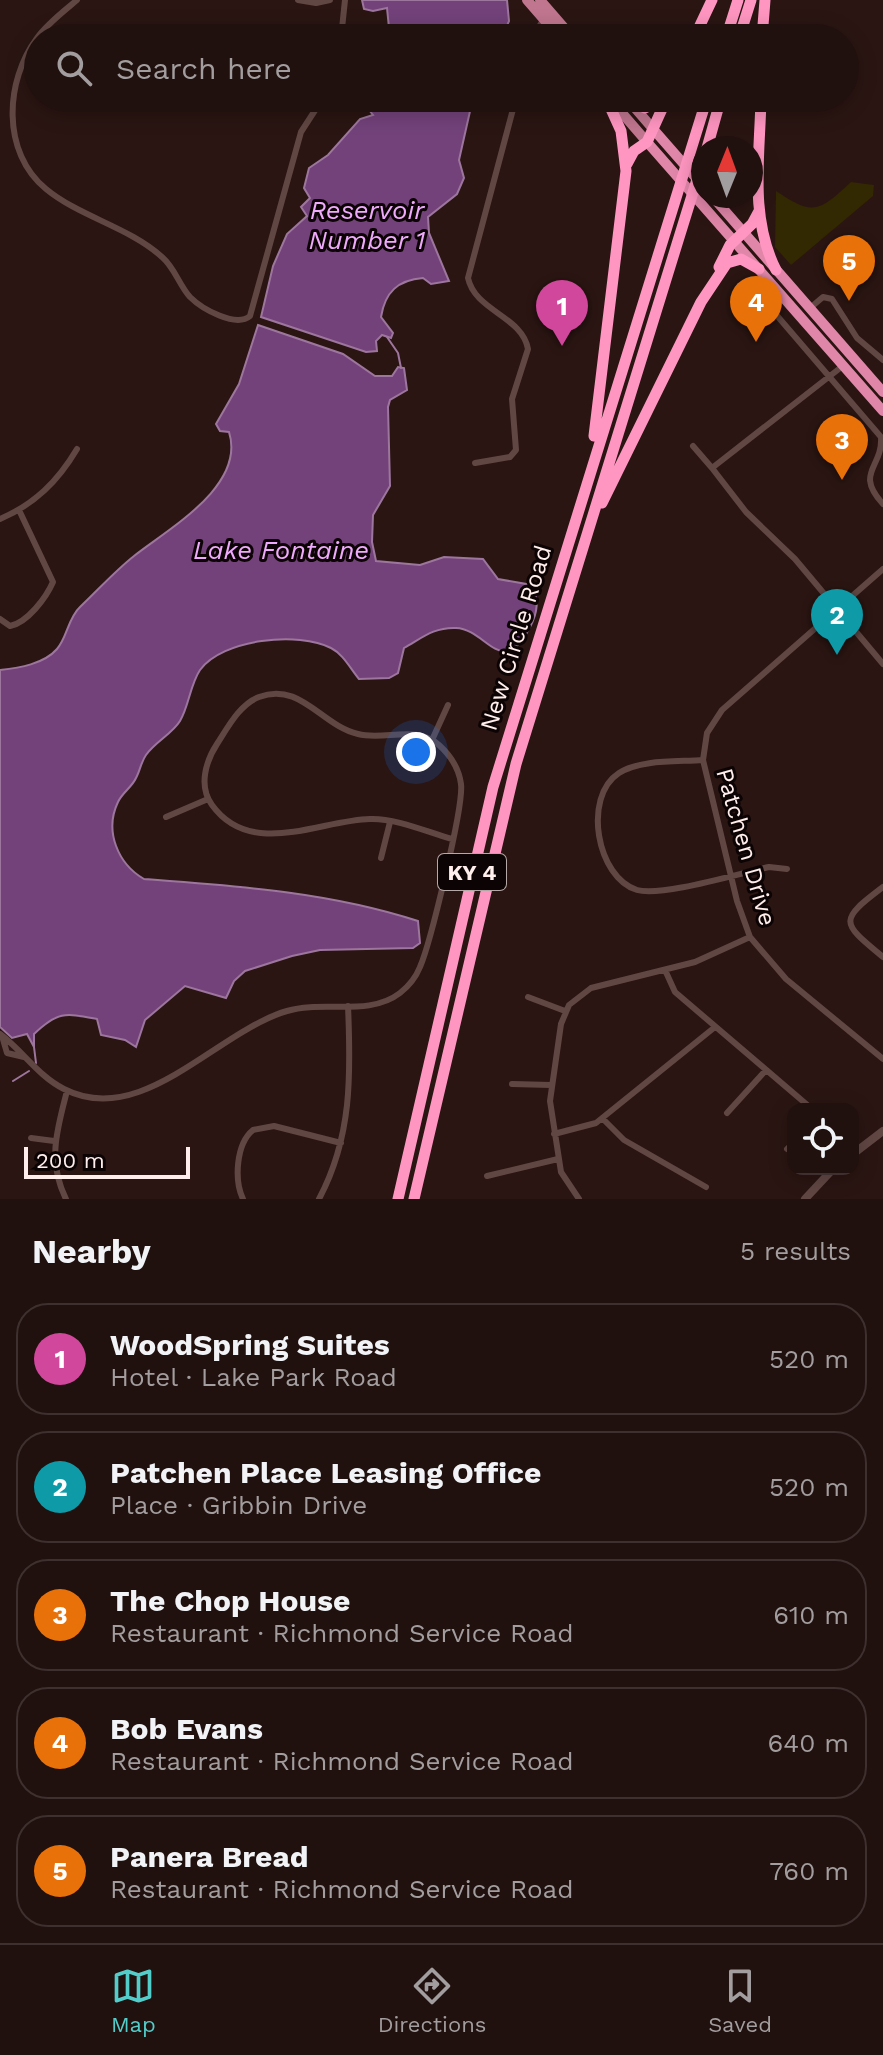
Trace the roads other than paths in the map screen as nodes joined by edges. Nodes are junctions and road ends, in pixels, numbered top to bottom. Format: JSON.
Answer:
{"nodes":[{"id":1,"x":77,"y":0,"type":"edge"},
{"id":2,"x":298,"y":0,"type":"edge"},
{"id":3,"x":330,"y":0,"type":"edge"},
{"id":4,"x":345,"y":0,"type":"edge"},
{"id":5,"x":527,"y":0,"type":"edge"},
{"id":6,"x":540,"y":0,"type":"edge"},
{"id":7,"x":712,"y":0,"type":"edge"},
{"id":8,"x":738,"y":0,"type":"edge"},
{"id":9,"x":751,"y":0,"type":"edge"},
{"id":10,"x":765,"y":0,"type":"edge"},
{"id":11,"x":547,"y":15,"type":"junction"},
{"id":12,"x":50,"y":24,"type":"edge"},
{"id":13,"x":342,"y":24,"type":"edge"},
{"id":14,"x":541,"y":24,"type":"edge"},
{"id":15,"x":552,"y":24,"type":"edge"},
{"id":16,"x":557,"y":24,"type":"edge"},
{"id":17,"x":701,"y":24,"type":"edge"},
{"id":18,"x":730,"y":24,"type":"edge"},
{"id":19,"x":743,"y":24,"type":"edge"},
{"id":20,"x":763,"y":24,"type":"edge"},
{"id":21,"x":24,"y":62,"type":"edge"},
{"id":22,"x":314,"y":112,"type":"edge"},
{"id":23,"x":512,"y":112,"type":"edge"},
{"id":24,"x":614,"y":112,"type":"edge"},
{"id":25,"x":620,"y":112,"type":"edge"},
{"id":26,"x":638,"y":112,"type":"edge"},
{"id":27,"x":660,"y":112,"type":"edge"},
{"id":28,"x":702,"y":112,"type":"edge"},
{"id":29,"x":717,"y":112,"type":"edge"},
{"id":30,"x":761,"y":112,"type":"edge"},
{"id":31,"x":654,"y":130,"type":"junction"},
{"id":32,"x":710,"y":136,"type":"edge"},
{"id":33,"x":647,"y":142,"type":"junction"},
{"id":34,"x":626,"y":167,"type":"junction"},
{"id":35,"x":691,"y":172,"type":"edge"},
{"id":36,"x":691,"y":199,"type":"edge"},
{"id":37,"x":720,"y":208,"type":"edge"},
{"id":38,"x":759,"y":211,"type":"junction"},
{"id":39,"x":738,"y":236,"type":"junction"},
{"id":40,"x":759,"y":269,"type":"junction"},
{"id":41,"x":776,"y":270,"type":"junction"},
{"id":42,"x":778,"y":291,"type":"junction"},
{"id":43,"x":705,"y":297,"type":"junction"},
{"id":44,"x":810,"y":308,"type":"junction"},
{"id":45,"x":853,"y":358,"type":"junction"},
{"id":46,"x":883,"y":360,"type":"edge"},
{"id":47,"x":843,"y":366,"type":"junction"},
{"id":48,"x":830,"y":376,"type":"junction"},
{"id":49,"x":883,"y":392,"type":"edge"},
{"id":50,"x":883,"y":411,"type":"edge"},
{"id":51,"x":693,"y":446,"type":"dead end"},
{"id":52,"x":77,"y":449,"type":"dead end"},
{"id":53,"x":475,"y":463,"type":"dead end"},
{"id":54,"x":712,"y":468,"type":"junction"},
{"id":55,"x":883,"y":504,"type":"edge"},
{"id":56,"x":19,"y":510,"type":"junction"},
{"id":57,"x":0,"y":519,"type":"edge"},
{"id":58,"x":566,"y":549,"type":"junction"},
{"id":59,"x":577,"y":562,"type":"junction"},
{"id":60,"x":883,"y":569,"type":"edge"},
{"id":61,"x":838,"y":609,"type":"junction"},
{"id":62,"x":0,"y":619,"type":"edge"},
{"id":63,"x":883,"y":664,"type":"edge"},
{"id":64,"x":448,"y":705,"type":"dead end"},
{"id":65,"x":432,"y":740,"type":"junction"},
{"id":66,"x":703,"y":760,"type":"junction"},
{"id":67,"x":208,"y":799,"type":"junction"},
{"id":68,"x":166,"y":817,"type":"dead end"},
{"id":69,"x":390,"y":822,"type":"junction"},
{"id":70,"x":452,"y":839,"type":"junction"},
{"id":71,"x":381,"y":858,"type":"dead end"},
{"id":72,"x":787,"y":869,"type":"dead end"},
{"id":73,"x":731,"y":875,"type":"junction"},
{"id":74,"x":883,"y":887,"type":"edge"},
{"id":75,"x":750,"y":937,"type":"junction"},
{"id":76,"x":883,"y":957,"type":"edge"},
{"id":77,"x":665,"y":970,"type":"junction"},
{"id":78,"x":528,"y":997,"type":"dead end"},
{"id":79,"x":348,"y":1006,"type":"junction"},
{"id":80,"x":565,"y":1011,"type":"junction"},
{"id":81,"x":715,"y":1027,"type":"junction"},
{"id":82,"x":1,"y":1035,"type":"edge"},
{"id":83,"x":883,"y":1059,"type":"edge"},
{"id":84,"x":766,"y":1070,"type":"junction"},
{"id":85,"x":512,"y":1084,"type":"dead end"},
{"id":86,"x":551,"y":1085,"type":"junction"},
{"id":87,"x":67,"y":1091,"type":"junction"},
{"id":88,"x":805,"y":1103,"type":"edge"},
{"id":89,"x":727,"y":1113,"type":"dead end"},
{"id":90,"x":603,"y":1119,"type":"junction"},
{"id":91,"x":883,"y":1131,"type":"edge"},
{"id":92,"x":554,"y":1134,"type":"junction"},
{"id":93,"x":31,"y":1138,"type":"dead end"},
{"id":94,"x":54,"y":1141,"type":"junction"},
{"id":95,"x":341,"y":1143,"type":"junction"},
{"id":96,"x":859,"y":1146,"type":"edge"},
{"id":97,"x":558,"y":1159,"type":"junction"},
{"id":98,"x":827,"y":1175,"type":"edge"},
{"id":99,"x":487,"y":1176,"type":"dead end"},
{"id":100,"x":706,"y":1187,"type":"dead end"},
{"id":101,"x":66,"y":1199,"type":"edge"},
{"id":102,"x":243,"y":1199,"type":"edge"},
{"id":103,"x":319,"y":1199,"type":"edge"},
{"id":104,"x":398,"y":1199,"type":"edge"},
{"id":105,"x":414,"y":1199,"type":"edge"},
{"id":106,"x":579,"y":1199,"type":"edge"},
{"id":107,"x":805,"y":1199,"type":"edge"}],
"edges":[{"from":1,"to":12,"type":"street"},
{"from":2,"to":3,"type":"street"},
{"from":4,"to":13,"type":"street"},
{"from":5,"to":11,"type":"main road"},
{"from":6,"to":11,"type":"main road"},
{"from":7,"to":17,"type":"highway"},
{"from":8,"to":18,"type":"highway"},
{"from":9,"to":19,"type":"highway"},
{"from":10,"to":20,"type":"highway"},
{"from":11,"to":14,"type":"street"},
{"from":11,"to":15,"type":"main road"},
{"from":11,"to":16,"type":"main road"},
{"from":21,"to":22,"type":"street"},
{"from":23,"to":53,"type":"street"},
{"from":24,"to":34,"type":"highway"},
{"from":25,"to":33,"type":"main road"},
{"from":26,"to":31,"type":"main road"},
{"from":27,"to":31,"type":"highway"},
{"from":28,"to":58,"type":"highway","name":"New Circle Road","number":"KY 4"},
{"from":29,"to":32,"type":"highway"},
{"from":30,"to":38,"type":"highway"},
{"from":31,"to":33,"type":"highway"},
{"from":31,"to":35,"type":"highway"},
{"from":33,"to":34,"type":"highway"},
{"from":33,"to":39,"type":"highway"},
{"from":34,"to":58,"type":"highway"},
{"from":36,"to":59,"type":"highway","name":"New Circle Road","number":"KY 4"},
{"from":37,"to":39,"type":"highway"},
{"from":38,"to":39,"type":"highway"},
{"from":38,"to":41,"type":"highway"},
{"from":39,"to":40,"type":"highway"},
{"from":39,"to":41,"type":"highway"},
{"from":39,"to":43,"type":"highway"},
{"from":40,"to":42,"type":"highway"},
{"from":40,"to":43,"type":"highway"},
{"from":41,"to":44,"type":"highway"},
{"from":42,"to":47,"type":"highway"},
{"from":42,"to":48,"type":"street"},
{"from":43,"to":59,"type":"highway"},
{"from":44,"to":45,"type":"highway"},
{"from":44,"to":46,"type":"street"},
{"from":45,"to":47,"type":"street"},
{"from":45,"to":49,"type":"highway"},
{"from":47,"to":48,"type":"street"},
{"from":47,"to":50,"type":"highway"},
{"from":48,"to":54,"type":"street"},
{"from":48,"to":55,"type":"street"},
{"from":51,"to":54,"type":"street"},
{"from":52,"to":56,"type":"street"},
{"from":54,"to":61,"type":"street"},
{"from":56,"to":57,"type":"street"},
{"from":56,"to":62,"type":"street"},
{"from":58,"to":104,"type":"highway","name":"New Circle Road","number":"KY 4"},
{"from":59,"to":105,"type":"highway","name":"New Circle Road","number":"KY 4"},
{"from":60,"to":61,"type":"street","name":"Patchen Drive"},
{"from":61,"to":63,"type":"street"},
{"from":61,"to":66,"type":"street","name":"Patchen Drive"},
{"from":64,"to":65,"type":"street"},
{"from":65,"to":67,"type":"street"},
{"from":65,"to":70,"type":"street"},
{"from":66,"to":73,"type":"street","name":"Patchen Drive"},
{"from":66,"to":73,"type":"street"},
{"from":67,"to":68,"type":"street"},
{"from":67,"to":69,"type":"street"},
{"from":69,"to":70,"type":"street"},
{"from":69,"to":71,"type":"street"},
{"from":70,"to":79,"type":"street"},
{"from":72,"to":73,"type":"street"},
{"from":73,"to":75,"type":"street","name":"Patchen Drive"},
{"from":74,"to":76,"type":"street"},
{"from":75,"to":77,"type":"street"},
{"from":75,"to":83,"type":"street","name":"Patchen Drive"},
{"from":77,"to":80,"type":"street"},
{"from":77,"to":81,"type":"street"},
{"from":78,"to":80,"type":"street"},
{"from":79,"to":87,"type":"street"},
{"from":79,"to":95,"type":"street"},
{"from":80,"to":86,"type":"street"},
{"from":81,"to":84,"type":"street"},
{"from":81,"to":90,"type":"street"},
{"from":82,"to":87,"type":"street"},
{"from":84,"to":88,"type":"street"},
{"from":84,"to":89,"type":"street"},
{"from":85,"to":86,"type":"street"},
{"from":86,"to":92,"type":"street"},
{"from":87,"to":94,"type":"street"},
{"from":90,"to":92,"type":"street"},
{"from":90,"to":100,"type":"street"},
{"from":91,"to":96,"type":"street"},
{"from":92,"to":97,"type":"street"},
{"from":93,"to":94,"type":"street"},
{"from":94,"to":101,"type":"street"},
{"from":95,"to":102,"type":"street"},
{"from":95,"to":103,"type":"street"},
{"from":97,"to":99,"type":"street"},
{"from":97,"to":106,"type":"street"},
{"from":98,"to":107,"type":"street"}]}
